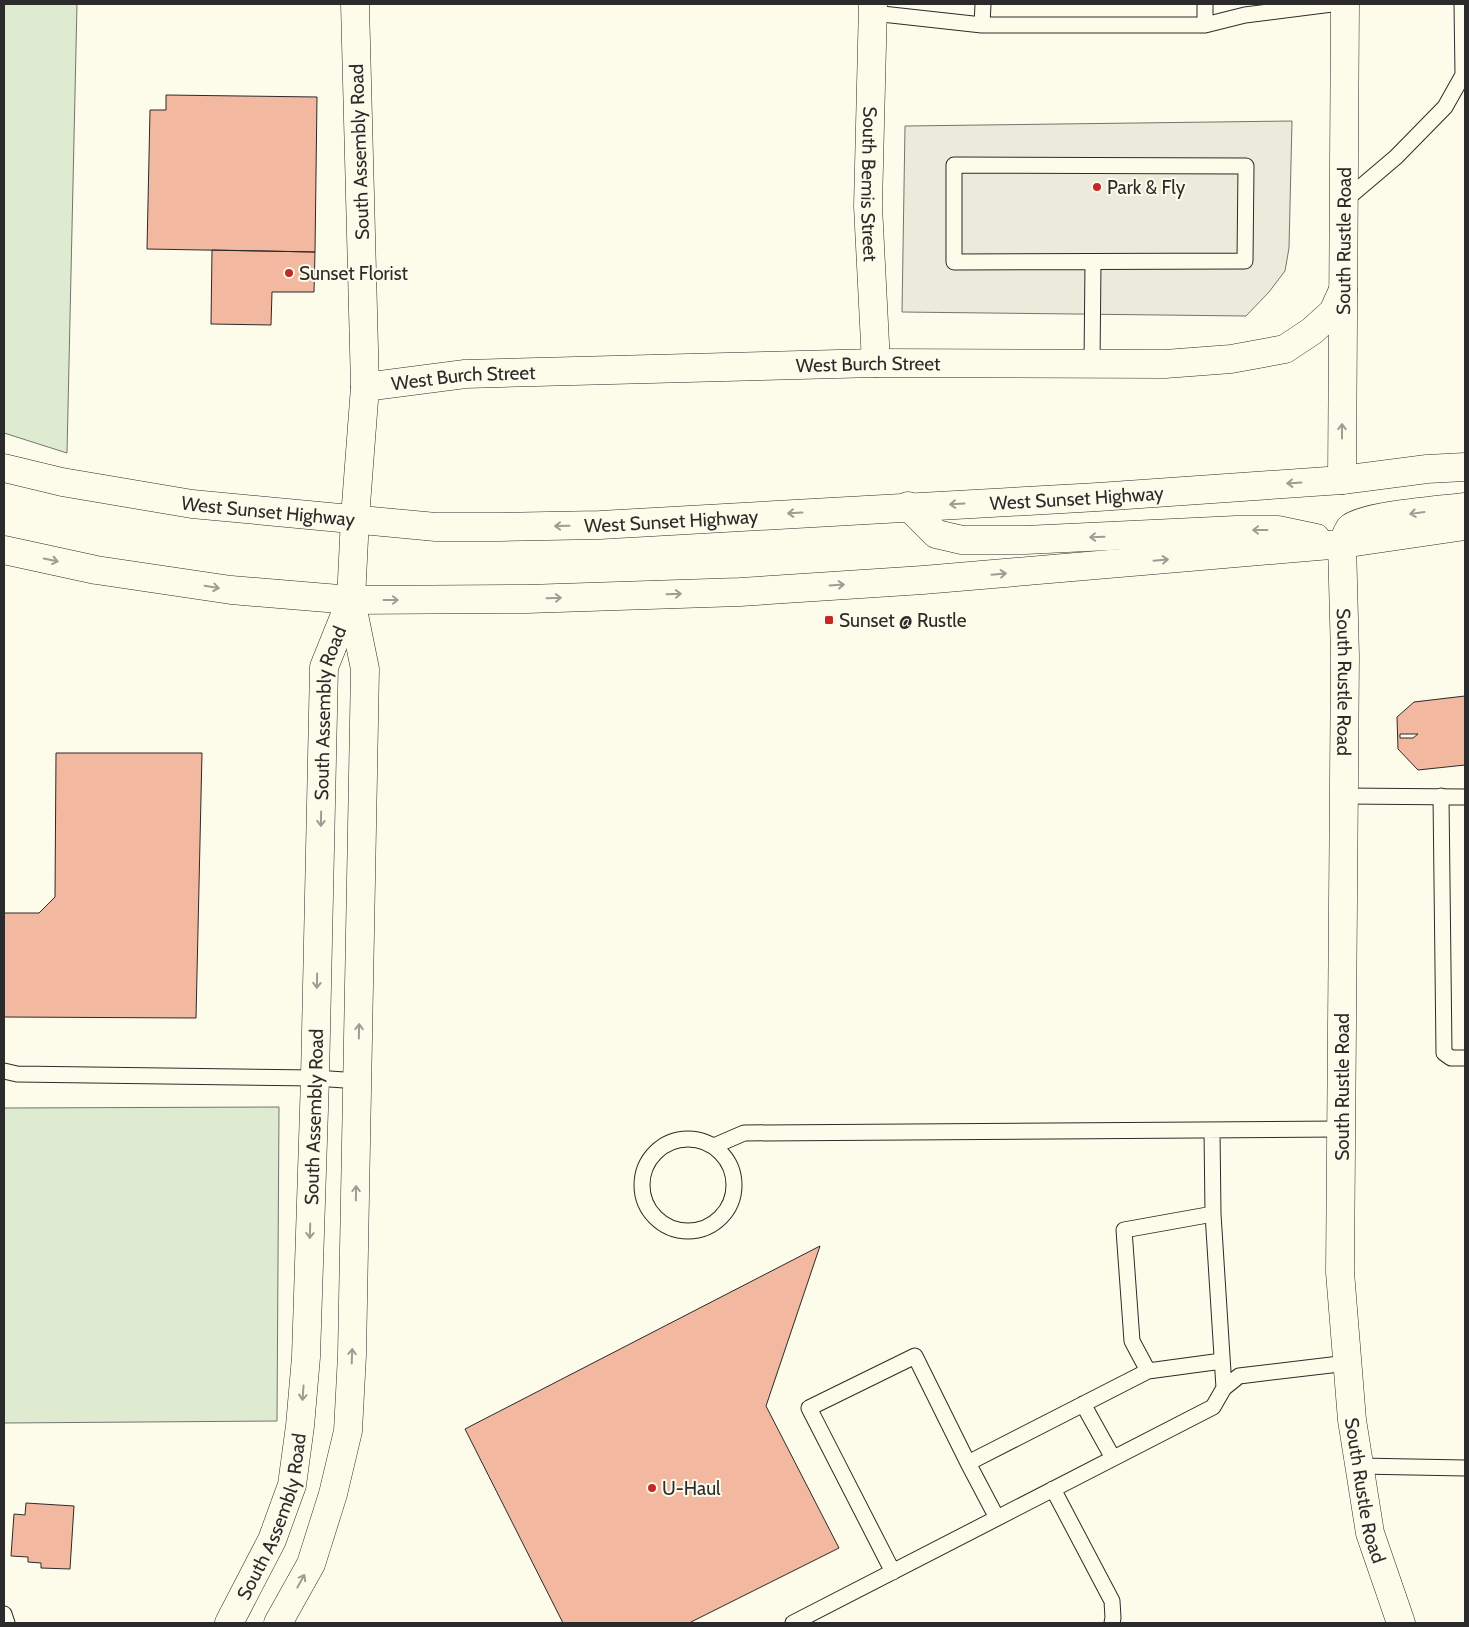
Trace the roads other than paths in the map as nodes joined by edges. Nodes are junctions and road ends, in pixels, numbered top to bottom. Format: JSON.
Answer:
{"nodes":[{"id":1,"x":355,"y":4,"type":"edge"},
{"id":2,"x":983,"y":4,"type":"edge"},
{"id":3,"x":1205,"y":4,"type":"edge"},
{"id":4,"x":1332,"y":4,"type":"edge"},
{"id":5,"x":1345,"y":4,"type":"edge"},
{"id":6,"x":1462,"y":4,"type":"edge"},
{"id":7,"x":873,"y":8,"type":"edge"},
{"id":8,"x":982,"y":25,"type":"junction"},
{"id":9,"x":1205,"y":25,"type":"junction"},
{"id":10,"x":1465,"y":78,"type":"edge"},
{"id":11,"x":1343,"y":202,"type":"junction"},
{"id":12,"x":1093,"y":263,"type":"junction"},
{"id":13,"x":1343,"y":290,"type":"junction"},
{"id":14,"x":876,"y":363,"type":"junction"},
{"id":15,"x":1092,"y":364,"type":"junction"},
{"id":16,"x":365,"y":387,"type":"junction"},
{"id":17,"x":1465,"y":467,"type":"edge"},
{"id":18,"x":4,"y":468,"type":"edge"},
{"id":19,"x":1342,"y":480,"type":"junction"},
{"id":20,"x":908,"y":506,"type":"junction"},
{"id":21,"x":1465,"y":506,"type":"edge"},
{"id":22,"x":355,"y":518,"type":"junction"},
{"id":23,"x":1465,"y":526,"type":"edge"},
{"id":24,"x":1342,"y":544,"type":"junction"},
{"id":25,"x":4,"y":550,"type":"edge"},
{"id":26,"x":351,"y":600,"type":"junction"},
{"id":27,"x":1344,"y":796,"type":"junction"},
{"id":28,"x":1441,"y":796,"type":"junction"},
{"id":29,"x":1465,"y":797,"type":"edge"},
{"id":30,"x":1465,"y":1058,"type":"edge"},
{"id":31,"x":4,"y":1071,"type":"edge"},
{"id":32,"x":315,"y":1078,"type":"junction"},
{"id":33,"x":359,"y":1080,"type":"junction"},
{"id":34,"x":1342,"y":1129,"type":"junction"},
{"id":35,"x":1212,"y":1130,"type":"junction"},
{"id":36,"x":714,"y":1146,"type":"junction"},
{"id":37,"x":1213,"y":1214,"type":"junction"},
{"id":38,"x":1222,"y":1361,"type":"junction"},
{"id":39,"x":1348,"y":1364,"type":"junction"},
{"id":40,"x":1148,"y":1371,"type":"junction"},
{"id":41,"x":1224,"y":1388,"type":"junction"},
{"id":42,"x":1083,"y":1404,"type":"junction"},
{"id":43,"x":1114,"y":1458,"type":"junction"},
{"id":44,"x":968,"y":1463,"type":"junction"},
{"id":45,"x":1360,"y":1466,"type":"junction"},
{"id":46,"x":1465,"y":1468,"type":"edge"},
{"id":47,"x":1052,"y":1489,"type":"junction"},
{"id":48,"x":997,"y":1518,"type":"junction"},
{"id":49,"x":893,"y":1572,"type":"junction"},
{"id":50,"x":4,"y":1614,"type":"edge"},
{"id":51,"x":7,"y":1623,"type":"edge"},
{"id":52,"x":229,"y":1623,"type":"edge"},
{"id":53,"x":278,"y":1623,"type":"edge"},
{"id":54,"x":793,"y":1623,"type":"edge"},
{"id":55,"x":1112,"y":1623,"type":"edge"},
{"id":56,"x":1401,"y":1623,"type":"edge"}],
"edges":[{"from":1,"to":16,"type":"street","name":"South Assembly Road"},
{"from":2,"to":8,"type":"lane"},
{"from":3,"to":9,"type":"lane"},
{"from":4,"to":9,"type":"lane"},
{"from":5,"to":11,"type":"street","name":"South Rustle Road"},
{"from":6,"to":10,"type":"lane"},
{"from":7,"to":8,"type":"lane"},
{"from":7,"to":14,"type":"street","name":"South Bemis Street"},
{"from":8,"to":9,"type":"lane"},
{"from":10,"to":11,"type":"lane"},
{"from":11,"to":13,"type":"street","name":"South Rustle Road"},
{"from":12,"to":12,"type":"lane"},
{"from":12,"to":15,"type":"lane"},
{"from":13,"to":15,"type":"street","name":"West Burch Street"},
{"from":19,"to":13,"type":"street","name":"South Rustle Road","one_way":true},
{"from":14,"to":15,"type":"street","name":"West Burch Street"},
{"from":14,"to":16,"type":"street","name":"West Burch Street"},
{"from":16,"to":22,"type":"street","name":"South Assembly Road"},
{"from":17,"to":19,"type":"street","name":"West Sunset Highway"},
{"from":18,"to":22,"type":"street","name":"West Sunset Highway"},
{"from":19,"to":20,"type":"street","name":"West Sunset Highway","one_way":true},
{"from":20,"to":22,"type":"street","name":"West Sunset Highway","one_way":true},
{"from":24,"to":20,"type":"street","one_way":true},
{"from":21,"to":24,"type":"street","one_way":true},
{"from":22,"to":26,"type":"street","name":"South Assembly Road"},
{"from":23,"to":24,"type":"street"},
{"from":26,"to":24,"type":"street","one_way":true},
{"from":24,"to":27,"type":"street","name":"South Rustle Road"},
{"from":25,"to":26,"type":"street","one_way":true},
{"from":26,"to":32,"type":"street","name":"South Assembly Road","one_way":true},
{"from":33,"to":26,"type":"street","name":"South Assembly Road","one_way":true},
{"from":27,"to":28,"type":"lane"},
{"from":27,"to":34,"type":"street","name":"South Rustle Road"},
{"from":28,"to":29,"type":"lane"},
{"from":28,"to":30,"type":"lane"},
{"from":31,"to":32,"type":"lane"},
{"from":32,"to":33,"type":"lane"},
{"from":32,"to":52,"type":"street","name":"South Assembly Road","one_way":true},
{"from":53,"to":33,"type":"street","name":"South Assembly Road","one_way":true},
{"from":34,"to":35,"type":"lane"},
{"from":34,"to":39,"type":"street","name":"South Rustle Road"},
{"from":35,"to":36,"type":"lane"},
{"from":35,"to":37,"type":"lane"},
{"from":36,"to":36,"type":"lane"},
{"from":37,"to":38,"type":"lane"},
{"from":37,"to":40,"type":"lane"},
{"from":38,"to":40,"type":"lane"},
{"from":38,"to":41,"type":"lane"},
{"from":39,"to":41,"type":"lane"},
{"from":39,"to":45,"type":"street","name":"South Rustle Road"},
{"from":40,"to":42,"type":"lane"},
{"from":41,"to":43,"type":"lane"},
{"from":42,"to":43,"type":"lane"},
{"from":42,"to":44,"type":"lane"},
{"from":43,"to":47,"type":"lane"},
{"from":44,"to":48,"type":"lane"},
{"from":44,"to":49,"type":"lane"},
{"from":45,"to":46,"type":"lane"},
{"from":45,"to":56,"type":"street","name":"South Rustle Road"},
{"from":47,"to":48,"type":"lane"},
{"from":47,"to":55,"type":"lane"},
{"from":48,"to":49,"type":"lane"},
{"from":49,"to":54,"type":"lane"},
{"from":50,"to":51,"type":"lane"}]}
